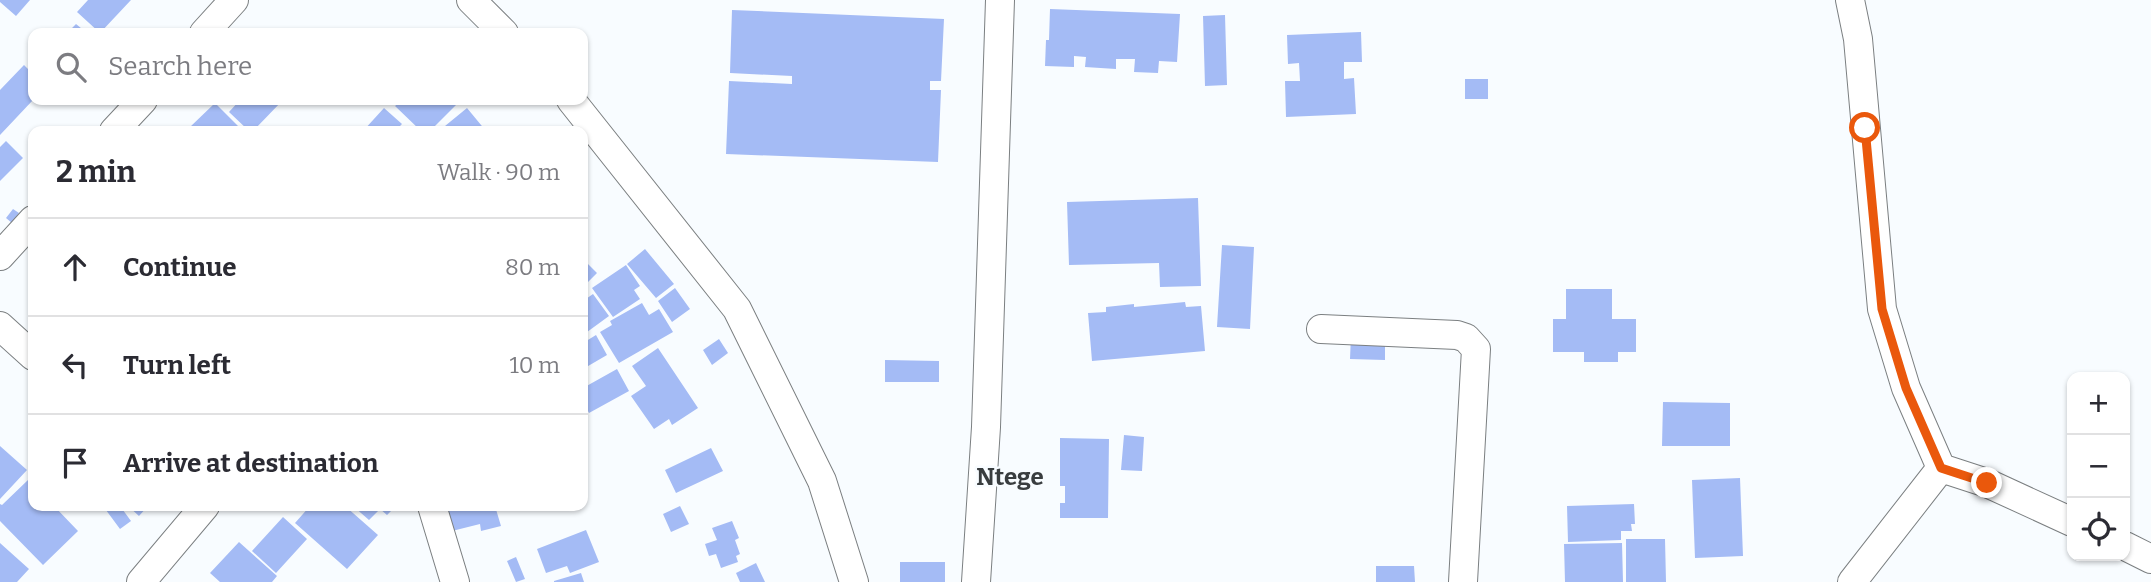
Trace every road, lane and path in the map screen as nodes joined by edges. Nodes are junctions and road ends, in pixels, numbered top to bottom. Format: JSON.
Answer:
{"nodes":[{"id":1,"x":234,"y":0,"type":"edge"},
{"id":2,"x":471,"y":0,"type":"edge"},
{"id":3,"x":1000,"y":0,"type":"edge"},
{"id":4,"x":1850,"y":0,"type":"edge"},
{"id":5,"x":209,"y":28,"type":"edge"},
{"id":6,"x":499,"y":28,"type":"edge"},
{"id":7,"x":138,"y":105,"type":"edge"},
{"id":8,"x":575,"y":105,"type":"edge"},
{"id":9,"x":119,"y":126,"type":"edge"},
{"id":10,"x":28,"y":225,"type":"edge"},
{"id":11,"x":0,"y":256,"type":"edge"},
{"id":12,"x":0,"y":326,"type":"edge"},
{"id":13,"x":1321,"y":329,"type":"dead end"},
{"id":14,"x":28,"y":351,"type":"edge"},
{"id":15,"x":1941,"y":468,"type":"junction"},
{"id":16,"x":198,"y":511,"type":"edge"},
{"id":17,"x":434,"y":511,"type":"edge"},
{"id":18,"x":2067,"y":520,"type":"edge"},
{"id":19,"x":2130,"y":548,"type":"edge"},
{"id":20,"x":2151,"y":559,"type":"edge"},
{"id":21,"x":141,"y":582,"type":"edge"},
{"id":22,"x":455,"y":582,"type":"edge"},
{"id":23,"x":854,"y":582,"type":"edge"},
{"id":24,"x":976,"y":582,"type":"edge"},
{"id":25,"x":1463,"y":582,"type":"edge"},
{"id":26,"x":1852,"y":582,"type":"edge"}],
"edges":[{"from":1,"to":5,"type":"street"},
{"from":2,"to":6,"type":"street"},
{"from":3,"to":24,"type":"street"},
{"from":4,"to":15,"type":"street"},
{"from":7,"to":9,"type":"street"},
{"from":8,"to":23,"type":"street"},
{"from":10,"to":11,"type":"street"},
{"from":12,"to":14,"type":"street"},
{"from":13,"to":25,"type":"street"},
{"from":15,"to":18,"type":"street"},
{"from":15,"to":26,"type":"street"},
{"from":16,"to":21,"type":"street"},
{"from":17,"to":22,"type":"street"},
{"from":19,"to":20,"type":"street"}]}
